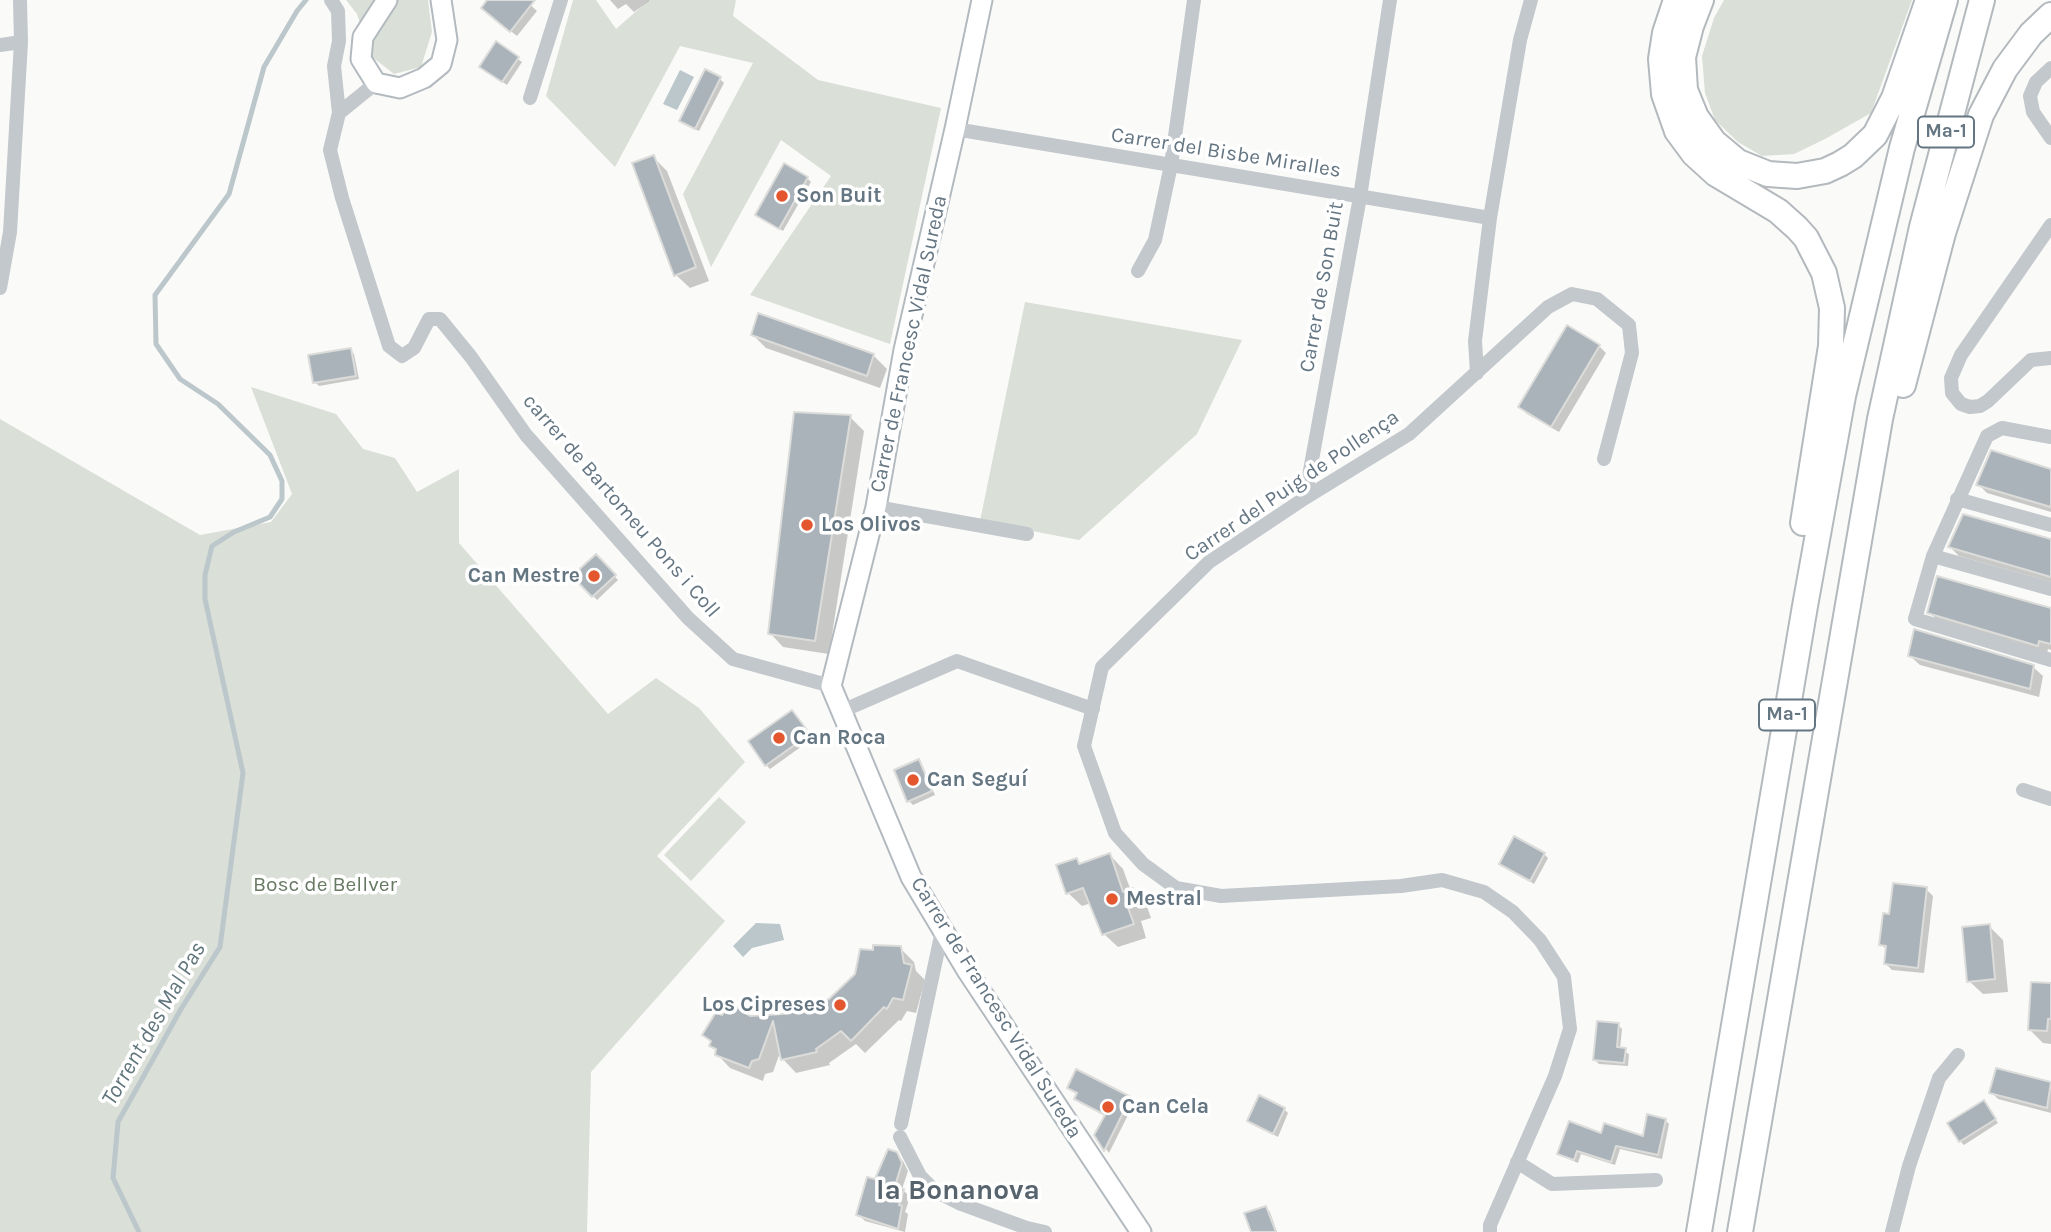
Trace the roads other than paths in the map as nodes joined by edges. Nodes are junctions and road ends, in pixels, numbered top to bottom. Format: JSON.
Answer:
{"nodes":[{"id":1,"x":20,"y":0,"type":"edge"},
{"id":2,"x":387,"y":0,"type":"edge"},
{"id":3,"x":441,"y":0,"type":"edge"},
{"id":4,"x":561,"y":0,"type":"edge"},
{"id":5,"x":982,"y":0,"type":"edge"},
{"id":6,"x":1194,"y":0,"type":"edge"},
{"id":7,"x":1390,"y":0,"type":"edge"},
{"id":8,"x":1531,"y":0,"type":"edge"},
{"id":9,"x":1676,"y":0,"type":"edge"},
{"id":10,"x":1701,"y":0,"type":"edge"},
{"id":11,"x":1928,"y":0,"type":"edge"},
{"id":12,"x":1945,"y":0,"type":"edge"},
{"id":13,"x":1982,"y":0,"type":"edge"},
{"id":14,"x":335,"y":6,"type":"edge"},
{"id":15,"x":2051,"y":15,"type":"edge"},
{"id":16,"x":21,"y":42,"type":"junction"},
{"id":17,"x":0,"y":45,"type":"edge"},
{"id":18,"x":2051,"y":68,"type":"edge"},
{"id":19,"x":376,"y":83,"type":"junction"},
{"id":20,"x":530,"y":98,"type":"dead end"},
{"id":21,"x":339,"y":113,"type":"junction"},
{"id":22,"x":955,"y":129,"type":"junction"},
{"id":23,"x":2051,"y":138,"type":"edge"},
{"id":24,"x":6,"y":164,"type":"edge"},
{"id":25,"x":1171,"y":165,"type":"junction"},
{"id":26,"x":1360,"y":197,"type":"junction"},
{"id":27,"x":1490,"y":218,"type":"junction"},
{"id":28,"x":2051,"y":225,"type":"edge"},
{"id":29,"x":1138,"y":271,"type":"dead end"},
{"id":30,"x":0,"y":288,"type":"edge"},
{"id":31,"x":2051,"y":358,"type":"edge"},
{"id":32,"x":1477,"y":373,"type":"junction"},
{"id":33,"x":2051,"y":437,"type":"edge"},
{"id":34,"x":1604,"y":459,"type":"dead end"},
{"id":35,"x":1305,"y":498,"type":"junction"},
{"id":36,"x":1957,"y":499,"type":"junction"},
{"id":37,"x":876,"y":507,"type":"junction"},
{"id":38,"x":1864,"y":509,"type":"junction"},
{"id":39,"x":2051,"y":525,"type":"edge"},
{"id":40,"x":1027,"y":534,"type":"dead end"},
{"id":41,"x":1933,"y":555,"type":"junction"},
{"id":42,"x":2051,"y":589,"type":"edge"},
{"id":43,"x":2051,"y":660,"type":"edge"},
{"id":44,"x":831,"y":686,"type":"junction"},
{"id":45,"x":1093,"y":709,"type":"junction"},
{"id":46,"x":842,"y":711,"type":"junction"},
{"id":47,"x":2023,"y":790,"type":"dead end"},
{"id":48,"x":2051,"y":799,"type":"edge"},
{"id":49,"x":1763,"y":857,"type":"junction"},
{"id":50,"x":942,"y":931,"type":"junction"},
{"id":51,"x":1958,"y":1055,"type":"dead end"},
{"id":52,"x":1517,"y":1162,"type":"junction"},
{"id":53,"x":1656,"y":1180,"type":"dead end"},
{"id":54,"x":1045,"y":1232,"type":"edge"},
{"id":55,"x":1141,"y":1232,"type":"edge"},
{"id":56,"x":1490,"y":1232,"type":"edge"},
{"id":57,"x":1699,"y":1232,"type":"edge"},
{"id":58,"x":1740,"y":1232,"type":"edge"},
{"id":59,"x":1892,"y":1232,"type":"edge"}],
"edges":[{"from":1,"to":16,"type":"street"},
{"from":2,"to":19,"type":"street"},
{"from":3,"to":19,"type":"street"},
{"from":4,"to":20,"type":"street"},
{"from":5,"to":22,"type":"street","name":"Carrer de Francesc Vidal Sureda"},
{"from":6,"to":25,"type":"street"},
{"from":7,"to":26,"type":"street","name":"Carrer de Son Buit"},
{"from":8,"to":27,"type":"street"},
{"from":9,"to":49,"type":"highway"},
{"from":10,"to":11,"type":"highway"},
{"from":12,"to":49,"type":"highway","number":"Ma-1"},
{"from":13,"to":38,"type":"highway","number":"Ma-1"},
{"from":14,"to":21,"type":"street"},
{"from":15,"to":38,"type":"highway"},
{"from":16,"to":17,"type":"street"},
{"from":16,"to":24,"type":"street"},
{"from":18,"to":23,"type":"street"},
{"from":19,"to":21,"type":"street"},
{"from":21,"to":44,"type":"street","name":"carrer de Bartomeu Pons i Coll"},
{"from":22,"to":25,"type":"street","name":"Carrer del Bisbe Miralles"},
{"from":22,"to":37,"type":"street","name":"Carrer de Francesc Vidal Sureda"},
{"from":24,"to":30,"type":"street"},
{"from":25,"to":26,"type":"street","name":"Carrer del Bisbe Miralles"},
{"from":25,"to":29,"type":"street"},
{"from":26,"to":27,"type":"street","name":"Carrer del Bisbe Miralles"},
{"from":26,"to":35,"type":"street","name":"Carrer de Son Buit"},
{"from":27,"to":32,"type":"street"},
{"from":28,"to":31,"type":"street"},
{"from":32,"to":34,"type":"street","name":"Carrer del Puig de Pollença"},
{"from":32,"to":35,"type":"street","name":"Carrer del Puig de Pollença"},
{"from":33,"to":36,"type":"street"},
{"from":35,"to":45,"type":"street","name":"Carrer del Puig de Pollença"},
{"from":36,"to":39,"type":"street"},
{"from":36,"to":41,"type":"street"},
{"from":37,"to":40,"type":"street"},
{"from":37,"to":44,"type":"street","name":"Carrer de Francesc Vidal Sureda"},
{"from":38,"to":58,"type":"highway","number":"Ma-1"},
{"from":41,"to":42,"type":"street"},
{"from":41,"to":43,"type":"street"},
{"from":44,"to":46,"type":"street","name":"Carrer de Francesc Vidal Sureda"},
{"from":45,"to":46,"type":"street"},
{"from":45,"to":52,"type":"street","name":"Carrer del Puig de Pollença"},
{"from":46,"to":50,"type":"street","name":"Carrer de Francesc Vidal Sureda"},
{"from":47,"to":48,"type":"street"},
{"from":49,"to":57,"type":"highway","number":"Ma-1"},
{"from":50,"to":54,"type":"street"},
{"from":50,"to":55,"type":"street","name":"Carrer de Francesc Vidal Sureda"},
{"from":51,"to":59,"type":"street"},
{"from":52,"to":53,"type":"street"},
{"from":52,"to":56,"type":"street","name":"Carrer del Puig de Pollença"}]}
